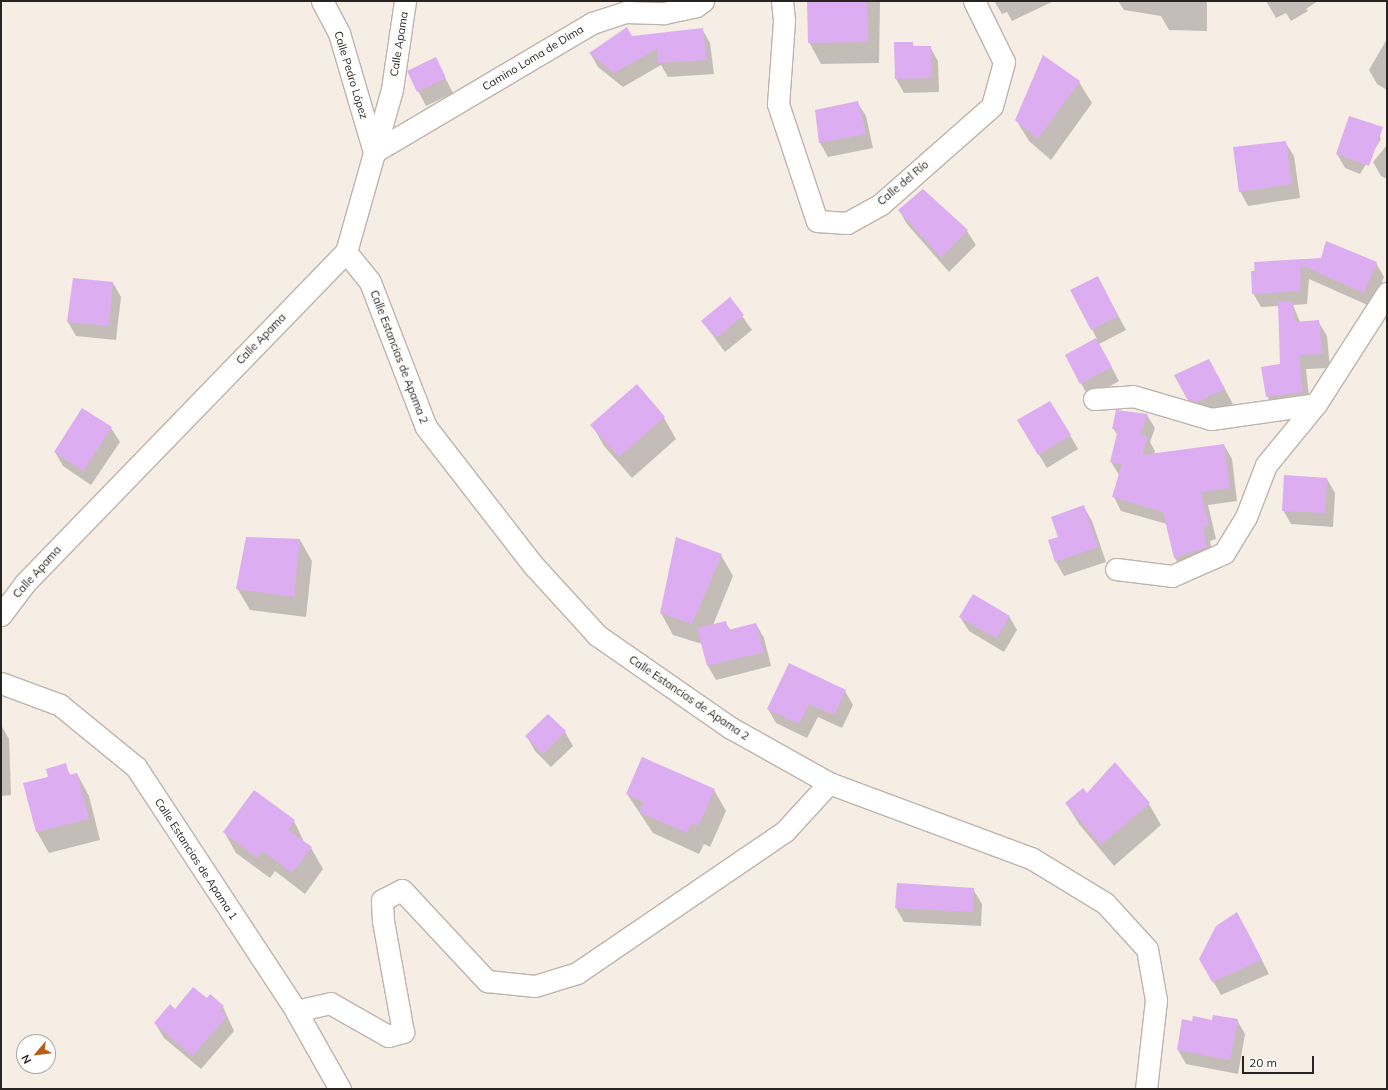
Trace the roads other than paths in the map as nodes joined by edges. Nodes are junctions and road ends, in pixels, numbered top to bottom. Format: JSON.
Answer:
{"nodes":[{"id":1,"x":322,"y":1,"type":"edge"},
{"id":2,"x":405,"y":1,"type":"edge"},
{"id":3,"x":703,"y":1,"type":"edge"},
{"id":4,"x":782,"y":1,"type":"edge"},
{"id":5,"x":974,"y":1,"type":"edge"},
{"id":6,"x":374,"y":152,"type":"junction"},
{"id":7,"x":346,"y":252,"type":"junction"},
{"id":8,"x":1387,"y":293,"type":"edge"},
{"id":9,"x":1094,"y":399,"type":"dead end"},
{"id":10,"x":1316,"y":404,"type":"junction"},
{"id":11,"x":1116,"y":568,"type":"dead end"},
{"id":12,"x":1,"y":615,"type":"edge"},
{"id":13,"x":1,"y":683,"type":"edge"},
{"id":14,"x":829,"y":783,"type":"junction"},
{"id":15,"x":296,"y":1011,"type":"junction"},
{"id":16,"x":340,"y":1089,"type":"edge"},
{"id":17,"x":1146,"y":1089,"type":"edge"}],
"edges":[{"from":1,"to":6,"type":"street","name":"Calle Pedro López"},
{"from":2,"to":6,"type":"street","name":"Calle Apama"},
{"from":3,"to":6,"type":"street","name":"Camino Loma de Dima"},
{"from":4,"to":5,"type":"street","name":"Calle del Río"},
{"from":6,"to":7,"type":"street","name":"Calle Apama"},
{"from":7,"to":12,"type":"street","name":"Calle Apama"},
{"from":7,"to":14,"type":"street","name":"Calle Estancias de Apama 2"},
{"from":8,"to":10,"type":"street"},
{"from":9,"to":10,"type":"street"},
{"from":10,"to":11,"type":"street"},
{"from":13,"to":15,"type":"street","name":"Calle Estancias de Apama 1"},
{"from":14,"to":15,"type":"street"},
{"from":14,"to":17,"type":"street","name":"Calle Estancias de Apama 2"},
{"from":15,"to":16,"type":"street","name":"Calle Estancias de Apama 1"}]}
